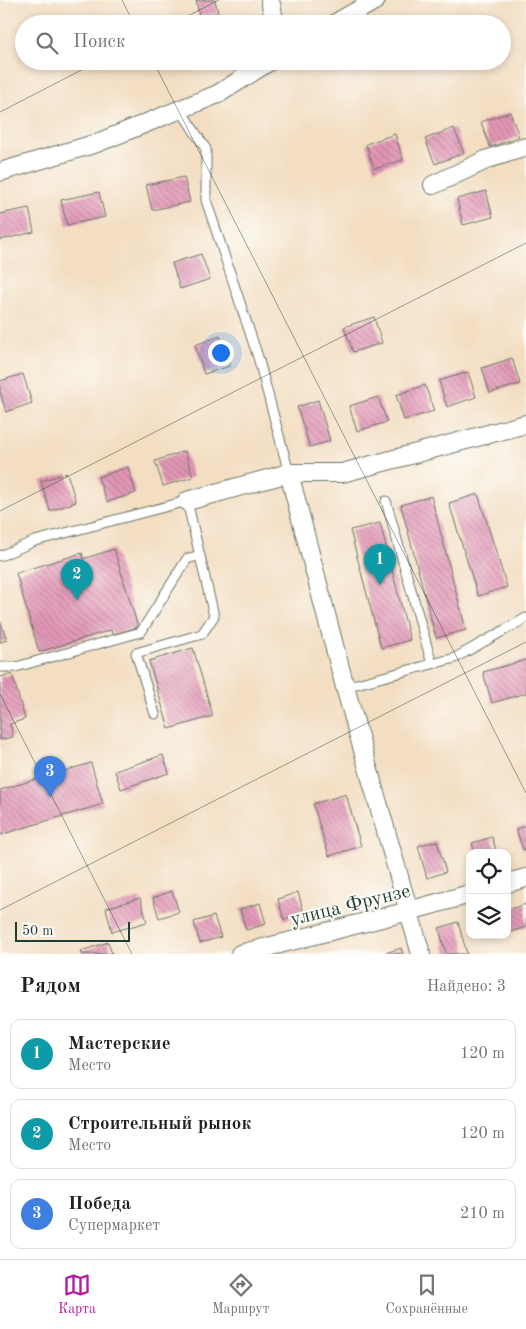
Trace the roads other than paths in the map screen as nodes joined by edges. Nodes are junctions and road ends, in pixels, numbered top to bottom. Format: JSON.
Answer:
{"nodes":[{"id":1,"x":270,"y":0,"type":"edge"},
{"id":2,"x":376,"y":0,"type":"edge"},
{"id":3,"x":273,"y":15,"type":"edge"},
{"id":4,"x":350,"y":15,"type":"edge"},
{"id":5,"x":256,"y":70,"type":"edge"},
{"id":6,"x":180,"y":109,"type":"junction"},
{"id":7,"x":526,"y":147,"type":"edge"},
{"id":8,"x":0,"y":172,"type":"edge"},
{"id":9,"x":433,"y":185,"type":"dead end"},
{"id":10,"x":526,"y":424,"type":"edge"},
{"id":11,"x":289,"y":473,"type":"junction"},
{"id":12,"x":187,"y":501,"type":"junction"},
{"id":13,"x":386,"y":501,"type":"dead end"},
{"id":14,"x":200,"y":555,"type":"junction"},
{"id":15,"x":0,"y":556,"type":"edge"},
{"id":16,"x":526,"y":618,"type":"edge"},
{"id":17,"x":432,"y":664,"type":"junction"},
{"id":18,"x":0,"y":667,"type":"edge"},
{"id":19,"x":345,"y":686,"type":"junction"},
{"id":20,"x":155,"y":714,"type":"dead end"},
{"id":21,"x":526,"y":878,"type":"edge"},
{"id":22,"x":511,"y":882,"type":"edge"},
{"id":23,"x":466,"y":895,"type":"edge"},
{"id":24,"x":409,"y":911,"type":"junction"},
{"id":25,"x":240,"y":954,"type":"edge"},
{"id":26,"x":421,"y":954,"type":"edge"}],
"edges":[{"from":1,"to":3,"type":"street"},
{"from":2,"to":4,"type":"street"},
{"from":5,"to":6,"type":"street"},
{"from":6,"to":8,"type":"street"},
{"from":6,"to":11,"type":"lane"},
{"from":7,"to":9,"type":"street"},
{"from":10,"to":11,"type":"street"},
{"from":11,"to":12,"type":"street"},
{"from":11,"to":19,"type":"street"},
{"from":12,"to":14,"type":"lane"},
{"from":12,"to":15,"type":"lane"},
{"from":13,"to":17,"type":"lane"},
{"from":14,"to":18,"type":"lane"},
{"from":14,"to":20,"type":"lane"},
{"from":16,"to":17,"type":"lane"},
{"from":17,"to":19,"type":"lane"},
{"from":19,"to":24,"type":"street"},
{"from":21,"to":22,"type":"street"},
{"from":23,"to":24,"type":"street","name":"улица Фрунзе"},
{"from":24,"to":25,"type":"street","name":"улица Фрунзе"},
{"from":24,"to":26,"type":"street"}]}
